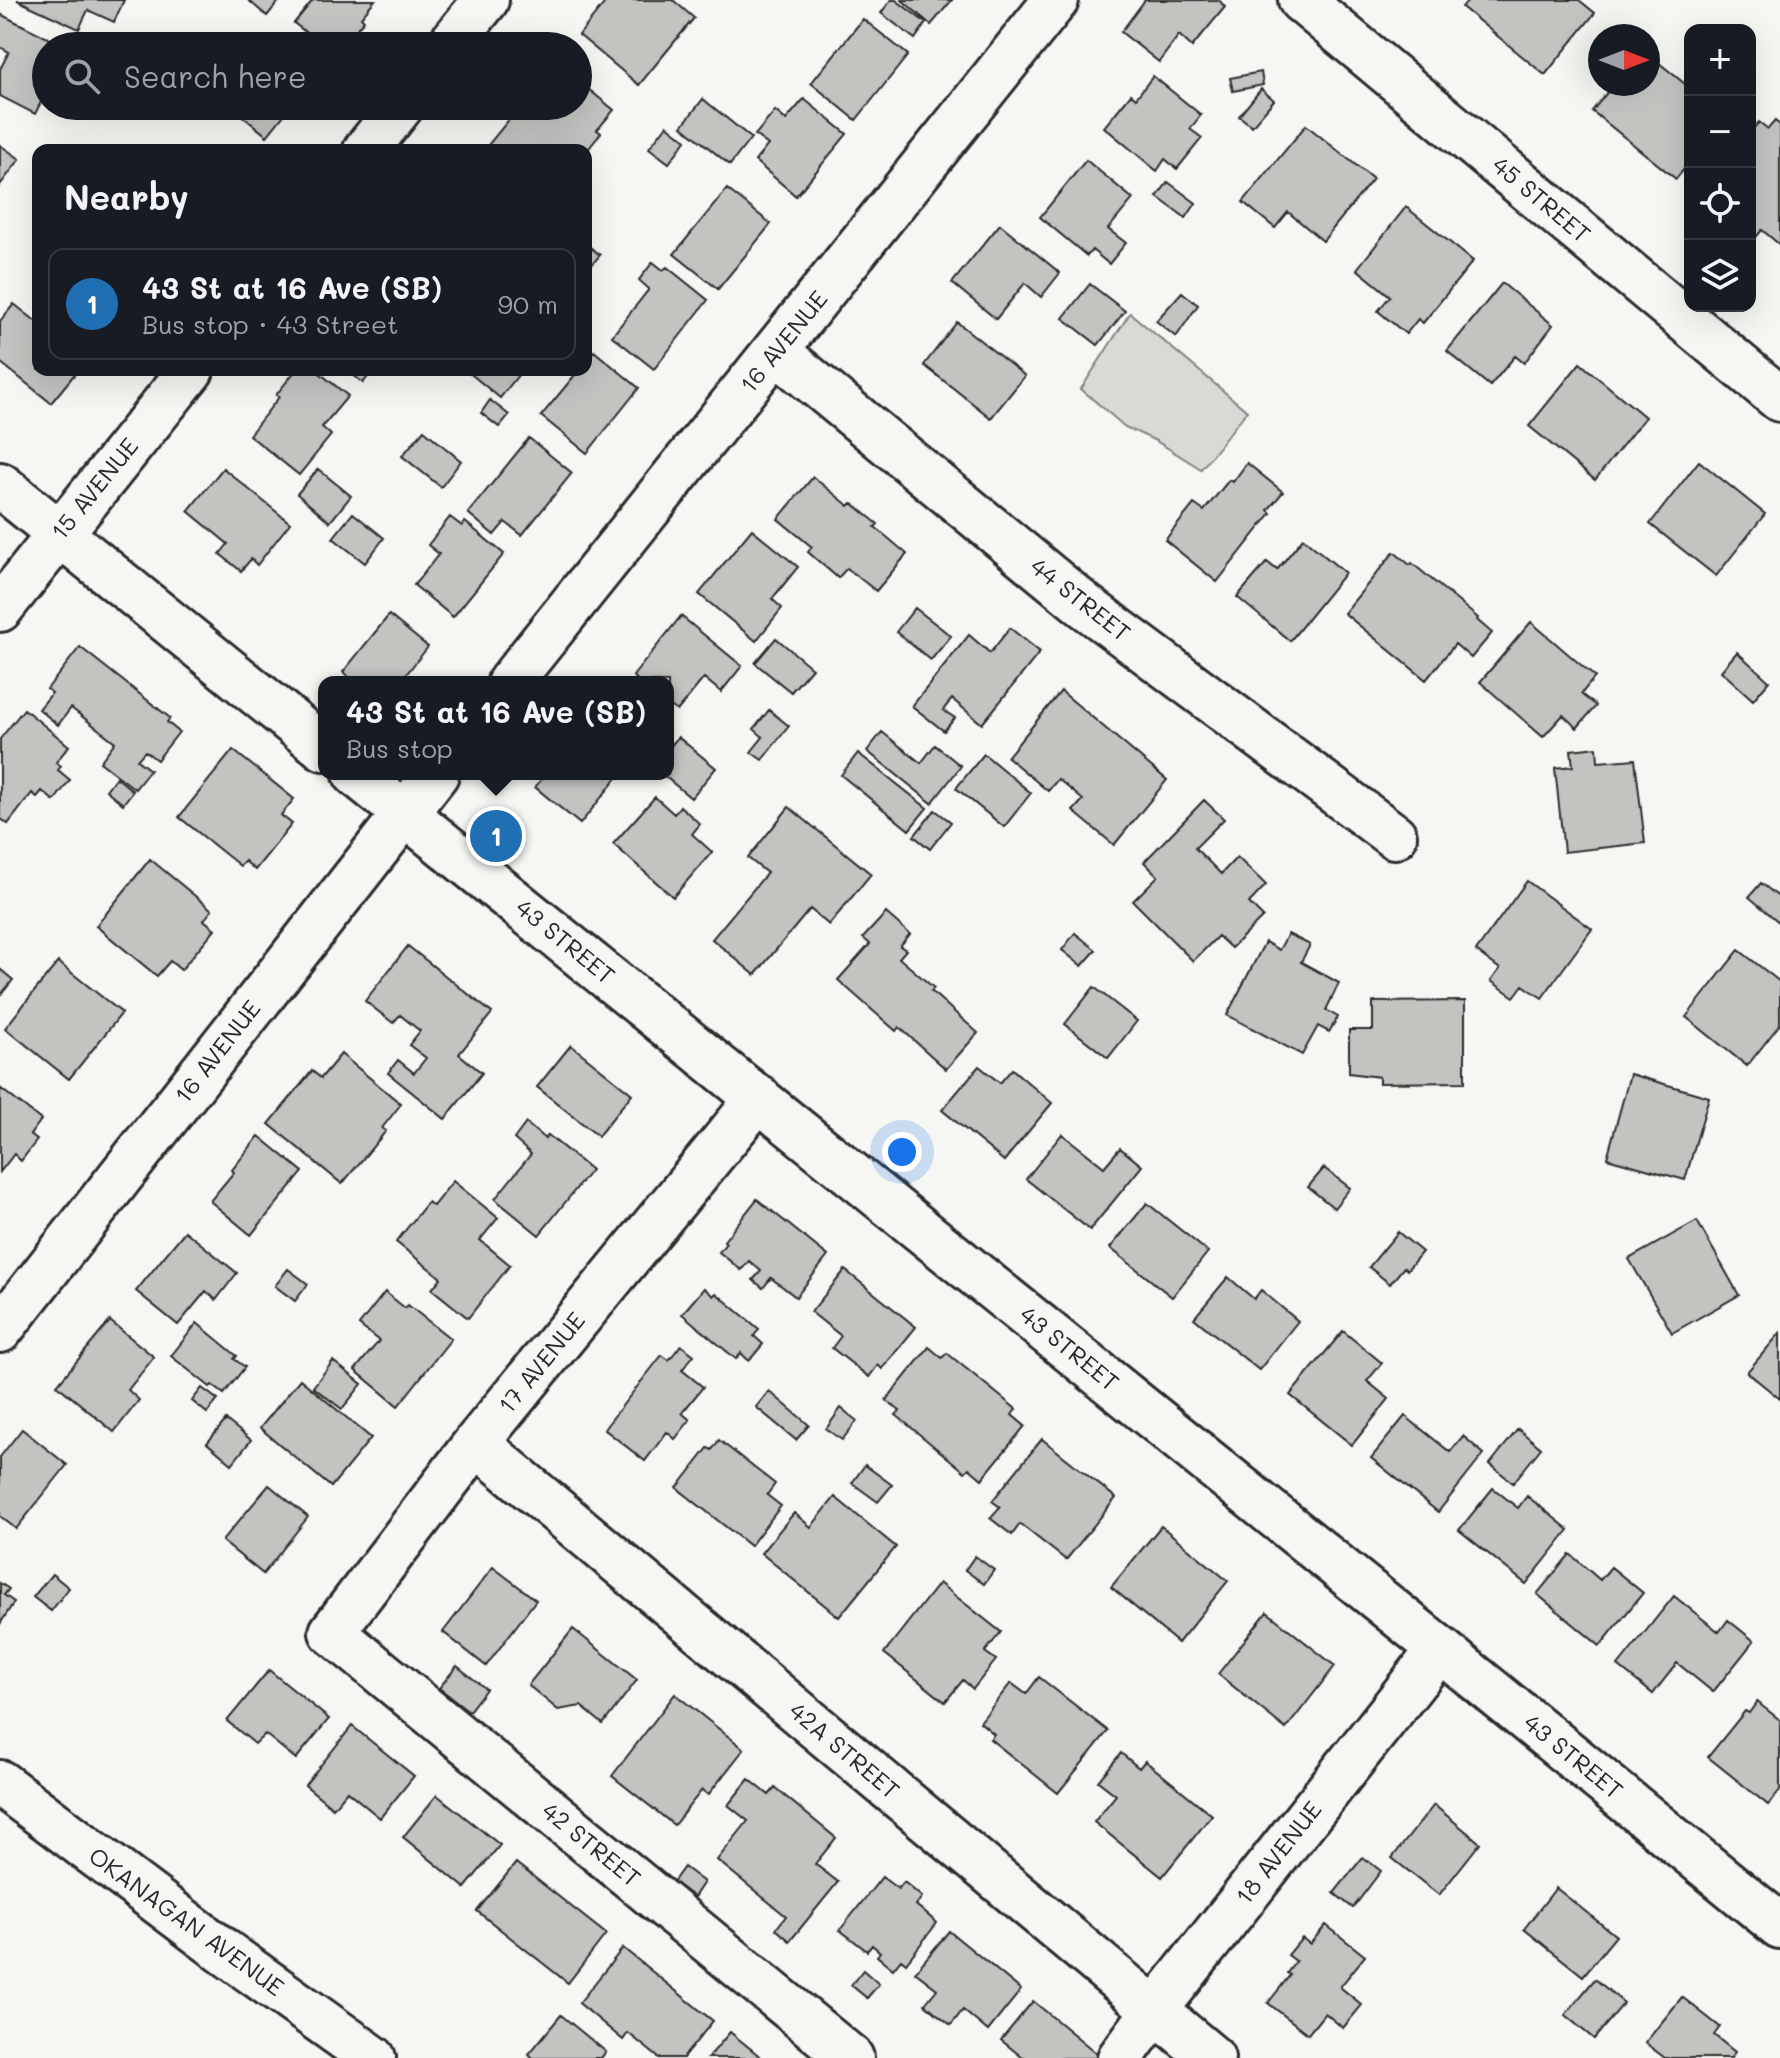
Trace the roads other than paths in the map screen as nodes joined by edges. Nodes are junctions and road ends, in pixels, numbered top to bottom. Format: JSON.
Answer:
{"nodes":[{"id":1,"x":486,"y":0,"type":"edge"},
{"id":2,"x":1056,"y":0,"type":"edge"},
{"id":3,"x":1301,"y":0,"type":"edge"},
{"id":4,"x":460,"y":32,"type":"edge"},
{"id":5,"x":390,"y":120,"type":"edge"},
{"id":6,"x":371,"y":144,"type":"edge"},
{"id":7,"x":777,"y":352,"type":"junction"},
{"id":8,"x":186,"y":376,"type":"edge"},
{"id":9,"x":1780,"y":399,"type":"edge"},
{"id":10,"x":0,"y":485,"type":"edge"},
{"id":11,"x":60,"y":534,"type":"junction"},
{"id":12,"x":0,"y":609,"type":"edge"},
{"id":13,"x":515,"y":676,"type":"edge"},
{"id":14,"x":318,"y":743,"type":"edge"},
{"id":15,"x":363,"y":780,"type":"edge"},
{"id":16,"x":431,"y":780,"type":"edge"},
{"id":17,"x":404,"y":813,"type":"junction"},
{"id":18,"x":1394,"y":836,"type":"dead end"},
{"id":19,"x":759,"y":1098,"type":"junction"},
{"id":20,"x":0,"y":1330,"type":"edge"},
{"id":21,"x":476,"y":1443,"type":"junction"},
{"id":22,"x":332,"y":1632,"type":"joint"},
{"id":23,"x":1440,"y":1649,"type":"junction"},
{"id":24,"x":0,"y":1783,"type":"edge"},
{"id":25,"x":1780,"y":1926,"type":"edge"},
{"id":26,"x":1155,"y":2010,"type":"junction"},
{"id":27,"x":373,"y":2058,"type":"edge"},
{"id":28,"x":851,"y":2058,"type":"edge"},
{"id":29,"x":1120,"y":2058,"type":"edge"},
{"id":30,"x":1212,"y":2058,"type":"edge"}],
"edges":[{"from":1,"to":4,"type":"street"},
{"from":2,"to":7,"type":"street","name":"16 AVENUE"},
{"from":3,"to":9,"type":"street","name":"45 STREET"},
{"from":5,"to":6,"type":"street"},
{"from":7,"to":13,"type":"street","name":"16 AVENUE"},
{"from":7,"to":18,"type":"street","name":"44 STREET"},
{"from":8,"to":11,"type":"street","name":"15 AVENUE"},
{"from":10,"to":11,"type":"street"},
{"from":11,"to":12,"type":"street","name":"15 AVENUE"},
{"from":11,"to":14,"type":"street"},
{"from":15,"to":17,"type":"street","name":"43 STREET"},
{"from":16,"to":17,"type":"street","name":"16 AVENUE"},
{"from":17,"to":19,"type":"street","name":"43 STREET"},
{"from":17,"to":20,"type":"street","name":"16 AVENUE"},
{"from":19,"to":21,"type":"street","name":"17 AVENUE"},
{"from":19,"to":23,"type":"street","name":"43 STREET"},
{"from":21,"to":22,"type":"street","name":"17 AVENUE"},
{"from":21,"to":26,"type":"street","name":"42A STREET"},
{"from":22,"to":28,"type":"street","name":"42 STREET"},
{"from":23,"to":25,"type":"street","name":"43 STREET"},
{"from":23,"to":26,"type":"street","name":"18 AVENUE"},
{"from":24,"to":27,"type":"street","name":"OKANAGAN AVENUE"},
{"from":26,"to":29,"type":"street","name":"18 AVENUE"},
{"from":26,"to":30,"type":"street","name":"42A STREET"}]}
